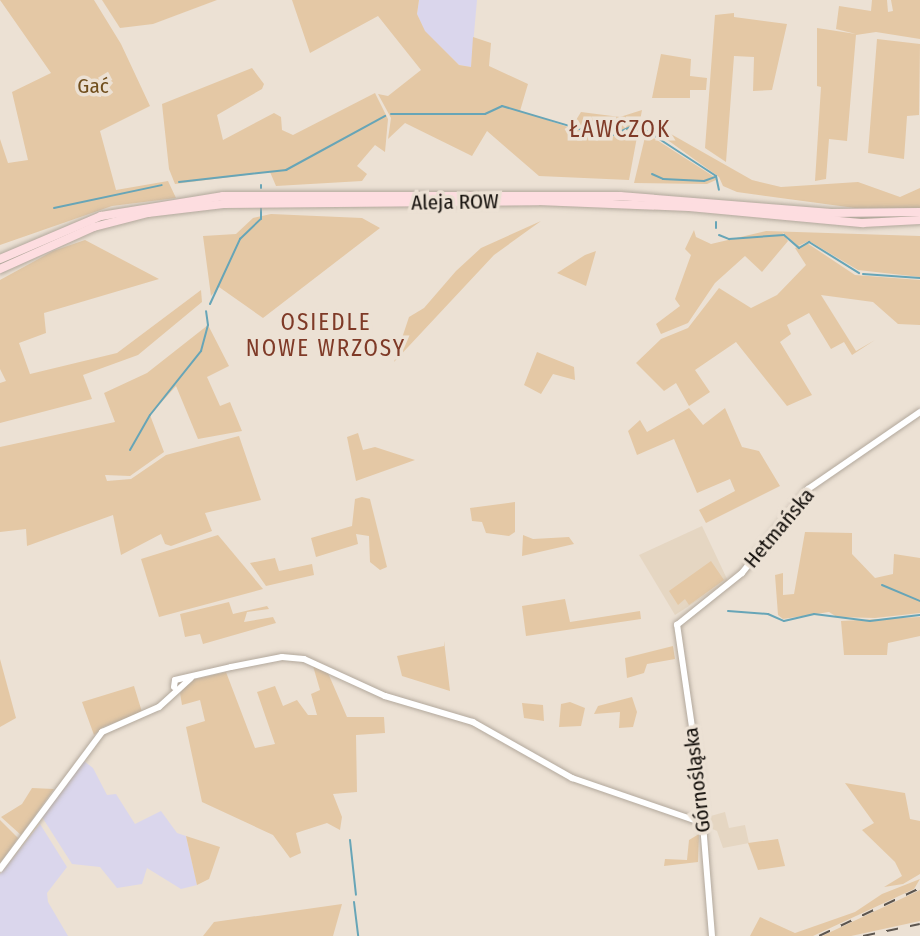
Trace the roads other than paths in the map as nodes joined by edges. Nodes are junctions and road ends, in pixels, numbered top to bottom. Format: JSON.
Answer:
{"nodes":[{"id":1,"x":618,"y":200,"type":"junction"},
{"id":2,"x":633,"y":200,"type":"junction"},
{"id":3,"x":920,"y":212,"type":"edge"},
{"id":4,"x":920,"y":220,"type":"edge"},
{"id":5,"x":0,"y":258,"type":"edge"},
{"id":6,"x":0,"y":269,"type":"edge"},
{"id":7,"x":920,"y":412,"type":"edge"},
{"id":8,"x":677,"y":625,"type":"joint"},
{"id":9,"x":703,"y":823,"type":"junction"},
{"id":10,"x":0,"y":869,"type":"edge"},
{"id":11,"x":712,"y":936,"type":"edge"}],
"edges":[{"from":1,"to":2,"type":"main road","name":"Aleja ROW"},
{"from":1,"to":5,"type":"main road","name":"Aleja ROW"},
{"from":1,"to":6,"type":"main road","name":"Aleja ROW"},
{"from":2,"to":3,"type":"main road","name":"Aleja ROW"},
{"from":2,"to":4,"type":"main road","name":"Aleja ROW"},
{"from":7,"to":8,"type":"street","name":"Hetmańska"},
{"from":8,"to":9,"type":"street","name":"Górnośląska"},
{"from":9,"to":10,"type":"street"},
{"from":9,"to":11,"type":"street","name":"Górnośląska"}]}
